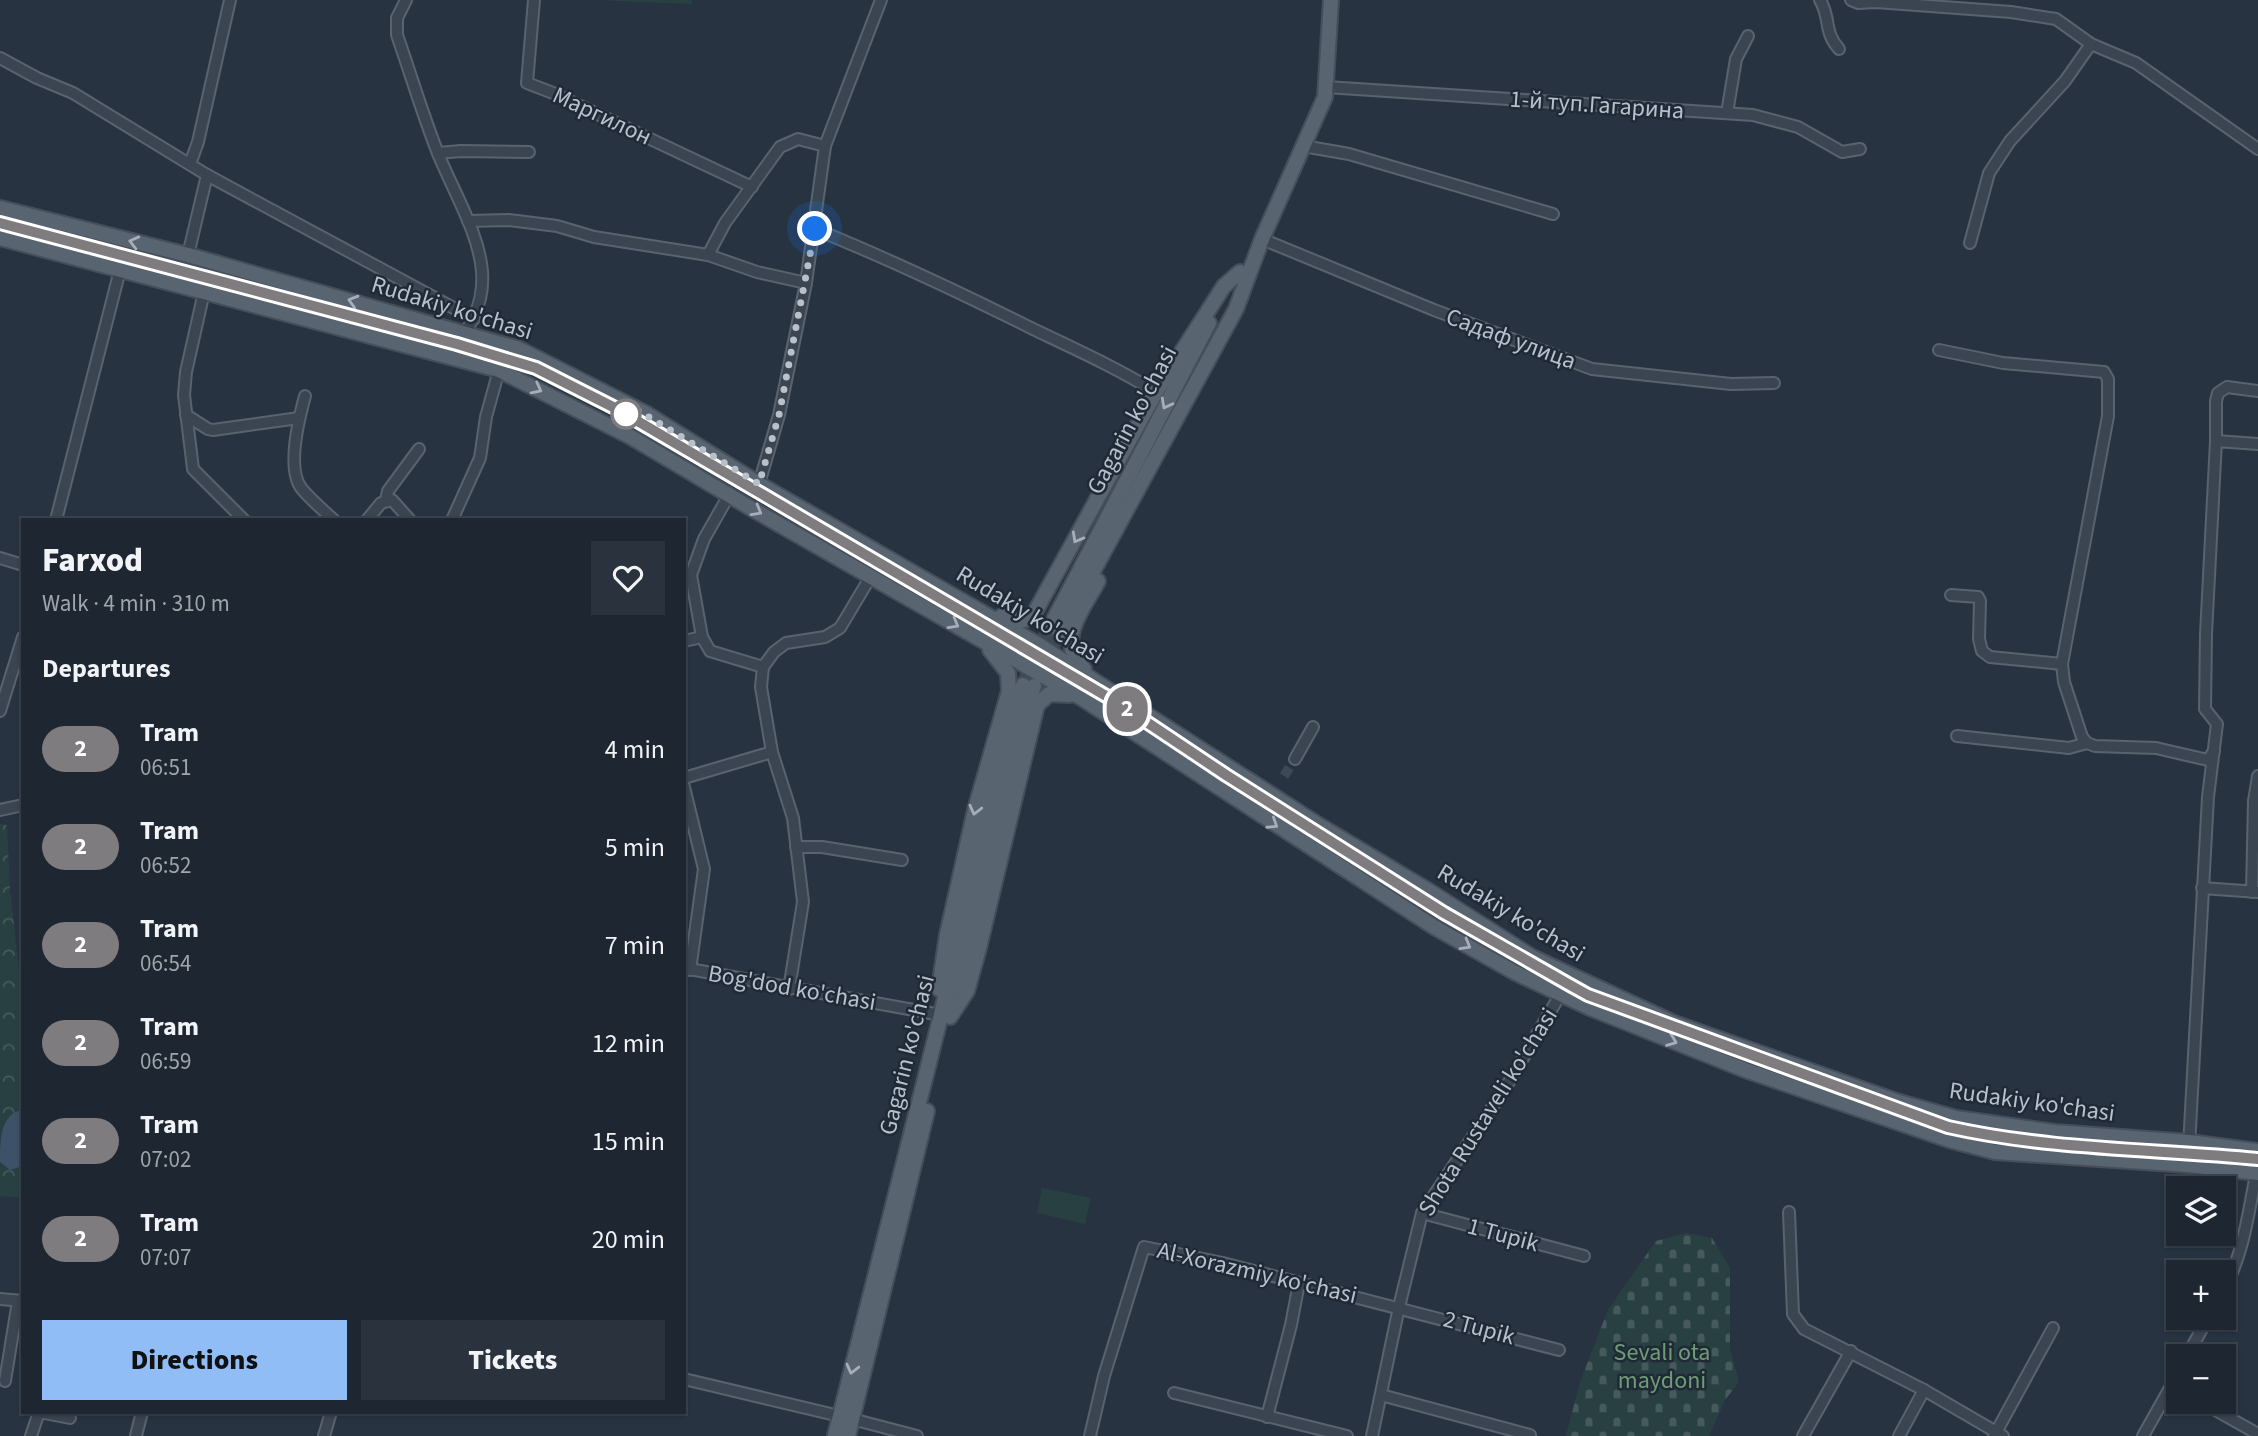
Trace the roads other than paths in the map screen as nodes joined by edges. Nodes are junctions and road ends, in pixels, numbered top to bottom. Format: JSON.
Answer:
{"nodes":[{"id":1,"x":230,"y":0,"type":"edge"},
{"id":2,"x":406,"y":0,"type":"edge"},
{"id":3,"x":534,"y":0,"type":"edge"},
{"id":4,"x":881,"y":0,"type":"edge"},
{"id":5,"x":1331,"y":0,"type":"edge"},
{"id":6,"x":1820,"y":0,"type":"edge"},
{"id":7,"x":1851,"y":0,"type":"edge"},
{"id":8,"x":1748,"y":36,"type":"dead end"},
{"id":9,"x":2091,"y":44,"type":"junction"},
{"id":10,"x":1839,"y":49,"type":"dead end"},
{"id":11,"x":0,"y":58,"type":"edge"},
{"id":12,"x":1326,"y":87,"type":"junction"},
{"id":13,"x":1727,"y":113,"type":"junction"},
{"id":14,"x":825,"y":146,"type":"junction"},
{"id":15,"x":1303,"y":146,"type":"junction"},
{"id":16,"x":1860,"y":149,"type":"dead end"},
{"id":17,"x":2258,"y":149,"type":"edge"},
{"id":18,"x":529,"y":152,"type":"dead end"},
{"id":19,"x":438,"y":153,"type":"junction"},
{"id":20,"x":190,"y":164,"type":"junction"},
{"id":21,"x":207,"y":175,"type":"junction"},
{"id":22,"x":752,"y":187,"type":"junction"},
{"id":23,"x":0,"y":208,"type":"edge"},
{"id":24,"x":1553,"y":214,"type":"dead end"},
{"id":25,"x":468,"y":221,"type":"junction"},
{"id":26,"x":815,"y":229,"type":"junction"},
{"id":27,"x":0,"y":238,"type":"edge"},
{"id":28,"x":1262,"y":239,"type":"junction"},
{"id":29,"x":1970,"y":243,"type":"dead end"},
{"id":30,"x":188,"y":255,"type":"junction"},
{"id":31,"x":708,"y":255,"type":"junction"},
{"id":32,"x":120,"y":270,"type":"junction"},
{"id":33,"x":1245,"y":273,"type":"junction"},
{"id":34,"x":806,"y":283,"type":"junction"},
{"id":35,"x":204,"y":292,"type":"junction"},
{"id":36,"x":474,"y":319,"type":"junction"},
{"id":37,"x":467,"y":333,"type":"junction"},
{"id":38,"x":1939,"y":350,"type":"dead end"},
{"id":39,"x":446,"y":355,"type":"junction"},
{"id":40,"x":499,"y":370,"type":"junction"},
{"id":41,"x":1774,"y":383,"type":"dead end"},
{"id":42,"x":2258,"y":391,"type":"edge"},
{"id":43,"x":1156,"y":393,"type":"junction"},
{"id":44,"x":304,"y":396,"type":"dead end"},
{"id":45,"x":186,"y":415,"type":"junction"},
{"id":46,"x":299,"y":418,"type":"junction"},
{"id":47,"x":2216,"y":441,"type":"junction"},
{"id":48,"x":2258,"y":444,"type":"edge"},
{"id":49,"x":419,"y":449,"type":"dead end"},
{"id":50,"x":759,"y":484,"type":"junction"},
{"id":51,"x":729,"y":495,"type":"junction"},
{"id":52,"x":386,"y":500,"type":"junction"},
{"id":53,"x":57,"y":518,"type":"edge"},
{"id":54,"x":242,"y":518,"type":"edge"},
{"id":55,"x":332,"y":518,"type":"edge"},
{"id":56,"x":369,"y":518,"type":"edge"},
{"id":57,"x":408,"y":518,"type":"edge"},
{"id":58,"x":453,"y":518,"type":"edge"},
{"id":59,"x":0,"y":558,"type":"edge"},
{"id":60,"x":21,"y":564,"type":"edge"},
{"id":61,"x":871,"y":576,"type":"junction"},
{"id":62,"x":928,"y":581,"type":"junction"},
{"id":63,"x":1951,"y":595,"type":"dead end"},
{"id":64,"x":914,"y":600,"type":"junction"},
{"id":65,"x":969,"y":603,"type":"junction"},
{"id":66,"x":1055,"y":629,"type":"tunnel mouth"},
{"id":67,"x":976,"y":636,"type":"junction"},
{"id":68,"x":702,"y":637,"type":"junction"},
{"id":69,"x":686,"y":641,"type":"edge"},
{"id":70,"x":21,"y":644,"type":"edge"},
{"id":71,"x":2062,"y":664,"type":"junction"},
{"id":72,"x":763,"y":667,"type":"junction"},
{"id":73,"x":1097,"y":682,"type":"junction"},
{"id":74,"x":1028,"y":686,"type":"tunnel mouth"},
{"id":75,"x":1083,"y":699,"type":"junction"},
{"id":76,"x":0,"y":712,"type":"edge"},
{"id":77,"x":1314,"y":727,"type":"dead end"},
{"id":78,"x":1957,"y":736,"type":"dead end"},
{"id":79,"x":2087,"y":743,"type":"junction"},
{"id":80,"x":2214,"y":751,"type":"junction"},
{"id":81,"x":772,"y":752,"type":"junction"},
{"id":82,"x":1294,"y":759,"type":"tunnel mouth"},
{"id":83,"x":1229,"y":767,"type":"junction"},
{"id":84,"x":2258,"y":776,"type":"edge"},
{"id":85,"x":686,"y":777,"type":"edge"},
{"id":86,"x":1216,"y":787,"type":"junction"},
{"id":87,"x":686,"y":794,"type":"edge"},
{"id":88,"x":2256,"y":802,"type":"edge"},
{"id":89,"x":21,"y":805,"type":"edge"},
{"id":90,"x":0,"y":810,"type":"edge"},
{"id":91,"x":796,"y":847,"type":"junction"},
{"id":92,"x":902,"y":860,"type":"dead end"},
{"id":93,"x":2202,"y":888,"type":"junction"},
{"id":94,"x":2255,"y":892,"type":"edge"},
{"id":95,"x":687,"y":969,"type":"edge"},
{"id":96,"x":789,"y":989,"type":"junction"},
{"id":97,"x":1560,"y":995,"type":"junction"},
{"id":98,"x":946,"y":1016,"type":"junction"},
{"id":99,"x":1838,"y":1081,"type":"junction"},
{"id":100,"x":1830,"y":1100,"type":"junction"},
{"id":101,"x":2189,"y":1142,"type":"junction"},
{"id":102,"x":2258,"y":1150,"type":"edge"},
{"id":103,"x":2188,"y":1165,"type":"junction"},
{"id":104,"x":2257,"y":1170,"type":"edge"},
{"id":105,"x":1789,"y":1212,"type":"dead end"},
{"id":106,"x":1422,"y":1213,"type":"junction"},
{"id":107,"x":1584,"y":1256,"type":"dead end"},
{"id":108,"x":2235,"y":1260,"type":"edge"},
{"id":109,"x":1299,"y":1283,"type":"junction"},
{"id":110,"x":0,"y":1299,"type":"edge"},
{"id":111,"x":20,"y":1301,"type":"edge"},
{"id":112,"x":1399,"y":1307,"type":"junction"},
{"id":113,"x":2053,"y":1328,"type":"dead end"},
{"id":114,"x":1559,"y":1350,"type":"dead end"},
{"id":115,"x":1851,"y":1351,"type":"junction"},
{"id":116,"x":686,"y":1380,"type":"edge"},
{"id":117,"x":5,"y":1381,"type":"dead end"},
{"id":118,"x":1924,"y":1390,"type":"junction"},
{"id":119,"x":1174,"y":1393,"type":"dead end"},
{"id":120,"x":1381,"y":1395,"type":"junction"},
{"id":121,"x":2166,"y":1401,"type":"edge"},
{"id":122,"x":37,"y":1414,"type":"edge"},
{"id":123,"x":49,"y":1414,"type":"edge"},
{"id":124,"x":142,"y":1414,"type":"edge"},
{"id":125,"x":330,"y":1414,"type":"edge"},
{"id":126,"x":2222,"y":1414,"type":"edge"},
{"id":127,"x":846,"y":1417,"type":"junction"},
{"id":128,"x":1267,"y":1417,"type":"junction"},
{"id":129,"x":70,"y":1418,"type":"dead end"},
{"id":130,"x":1311,"y":1432,"type":"edge"},
{"id":131,"x":2258,"y":1434,"type":"edge"},
{"id":132,"x":1530,"y":1435,"type":"edge"},
{"id":133,"x":1997,"y":1435,"type":"edge"},
{"id":134,"x":31,"y":1436,"type":"edge"},
{"id":135,"x":136,"y":1436,"type":"edge"},
{"id":136,"x":324,"y":1436,"type":"edge"},
{"id":137,"x":835,"y":1436,"type":"edge"},
{"id":138,"x":848,"y":1436,"type":"edge"},
{"id":139,"x":917,"y":1436,"type":"edge"},
{"id":140,"x":1090,"y":1436,"type":"edge"},
{"id":141,"x":1347,"y":1436,"type":"edge"},
{"id":142,"x":1372,"y":1436,"type":"edge"},
{"id":143,"x":1803,"y":1436,"type":"edge"},
{"id":144,"x":1899,"y":1436,"type":"edge"},
{"id":145,"x":2143,"y":1436,"type":"edge"}],
"edges":[{"from":1,"to":20,"type":"street"},
{"from":2,"to":19,"type":"street"},
{"from":3,"to":22,"type":"street","name":"Маргилон"},
{"from":4,"to":14,"type":"street"},
{"from":5,"to":12,"type":"main road","name":"Gagarin ko'chasi"},
{"from":6,"to":10,"type":"street"},
{"from":7,"to":9,"type":"street"},
{"from":8,"to":13,"type":"street"},
{"from":9,"to":17,"type":"street"},
{"from":9,"to":29,"type":"street"},
{"from":11,"to":20,"type":"street"},
{"from":12,"to":13,"type":"street","name":"1-й туп.Гагарина"},
{"from":12,"to":15,"type":"main road","name":"Gagarin ko'chasi"},
{"from":13,"to":16,"type":"street","name":"1-й туп.Гагарина"},
{"from":14,"to":22,"type":"street"},
{"from":14,"to":26,"type":"street"},
{"from":15,"to":24,"type":"street"},
{"from":15,"to":28,"type":"main road","name":"Gagarin ko'chasi"},
{"from":18,"to":19,"type":"street"},
{"from":19,"to":25,"type":"street"},
{"from":20,"to":21,"type":"street"},
{"from":21,"to":30,"type":"street"},
{"from":21,"to":36,"type":"street"},
{"from":22,"to":31,"type":"street"},
{"from":30,"to":23,"type":"main road","name":"Rudakiy ko'chasi","one_way":true},
{"from":25,"to":31,"type":"street"},
{"from":25,"to":36,"type":"street"},
{"from":26,"to":34,"type":"street"},
{"from":26,"to":43,"type":"street"},
{"from":27,"to":32,"type":"main road","name":"Rudakiy ko'chasi"},
{"from":28,"to":33,"type":"main road","name":"Gagarin ko'chasi"},
{"from":28,"to":41,"type":"street","name":"Садаф улица"},
{"from":37,"to":30,"type":"main road","name":"Rudakiy ko'chasi","one_way":true},
{"from":31,"to":34,"type":"street"},
{"from":32,"to":35,"type":"main road","name":"Rudakiy ko'chasi"},
{"from":32,"to":53,"type":"street"},
{"from":33,"to":43,"type":"main road"},
{"from":33,"to":66,"type":"main road","name":"Gagarin ko'chasi"},
{"from":33,"to":73,"type":"main road"},
{"from":34,"to":50,"type":"street"},
{"from":35,"to":39,"type":"main road","name":"Rudakiy ko'chasi"},
{"from":35,"to":45,"type":"street"},
{"from":36,"to":37,"type":"street"},
{"from":37,"to":39,"type":"street"},
{"from":37,"to":50,"type":"main road","name":"Rudakiy ko'chasi"},
{"from":38,"to":71,"type":"street"},
{"from":39,"to":40,"type":"main road","name":"Rudakiy ko'chasi"},
{"from":40,"to":51,"type":"main road","name":"Rudakiy ko'chasi","one_way":true},
{"from":40,"to":58,"type":"street"},
{"from":42,"to":47,"type":"street"},
{"from":43,"to":65,"type":"main road","one_way":true},
{"from":44,"to":46,"type":"street"},
{"from":45,"to":46,"type":"street"},
{"from":45,"to":54,"type":"street"},
{"from":46,"to":55,"type":"street"},
{"from":47,"to":48,"type":"street"},
{"from":47,"to":80,"type":"street"},
{"from":49,"to":52,"type":"street"},
{"from":50,"to":62,"type":"main road","name":"Rudakiy ko'chasi"},
{"from":51,"to":61,"type":"main road","name":"Rudakiy ko'chasi","one_way":true},
{"from":51,"to":68,"type":"street"},
{"from":52,"to":56,"type":"street"},
{"from":52,"to":57,"type":"street"},
{"from":59,"to":60,"type":"street"},
{"from":61,"to":64,"type":"main road","name":"Rudakiy ko'chasi"},
{"from":61,"to":72,"type":"street"},
{"from":62,"to":64,"type":"main road"},
{"from":62,"to":65,"type":"main road","name":"Rudakiy ko'chasi"},
{"from":63,"to":71,"type":"street"},
{"from":64,"to":67,"type":"main road","name":"Rudakiy ko'chasi","one_way":true},
{"from":65,"to":73,"type":"main road","name":"Rudakiy ko'chasi"},
{"from":67,"to":75,"type":"main road","name":"Rudakiy ko'chasi"},
{"from":67,"to":98,"type":"main road","one_way":true},
{"from":68,"to":69,"type":"street"},
{"from":68,"to":72,"type":"street"},
{"from":70,"to":76,"type":"street"},
{"from":71,"to":79,"type":"street"},
{"from":72,"to":81,"type":"street"},
{"from":73,"to":83,"type":"main road","name":"Rudakiy ko'chasi"},
{"from":74,"to":98,"type":"main road","name":"Gagarin ko'chasi"},
{"from":75,"to":86,"type":"main road","name":"Rudakiy ko'chasi"},
{"from":75,"to":98,"type":"main road"},
{"from":77,"to":82,"type":"street"},
{"from":78,"to":79,"type":"street"},
{"from":79,"to":80,"type":"street"},
{"from":80,"to":93,"type":"street"},
{"from":81,"to":85,"type":"street"},
{"from":81,"to":91,"type":"street"},
{"from":83,"to":86,"type":"main road"},
{"from":83,"to":99,"type":"main road","name":"Rudakiy ko'chasi"},
{"from":84,"to":88,"type":"street"},
{"from":86,"to":97,"type":"main road","name":"Rudakiy ko'chasi","one_way":true},
{"from":87,"to":95,"type":"street"},
{"from":88,"to":94,"type":"street"},
{"from":89,"to":90,"type":"street"},
{"from":91,"to":92,"type":"street"},
{"from":91,"to":96,"type":"street"},
{"from":93,"to":94,"type":"street"},
{"from":93,"to":101,"type":"street"},
{"from":95,"to":96,"type":"street","name":"Bog'dod ko'chasi"},
{"from":96,"to":98,"type":"street","name":"Bog'dod ko'chasi"},
{"from":97,"to":100,"type":"main road","name":"Rudakiy ko'chasi","one_way":true},
{"from":97,"to":106,"type":"street","name":"Shota Rustaveli ko'chasi"},
{"from":98,"to":127,"type":"main road","name":"Gagarin ko'chasi"},
{"from":99,"to":100,"type":"main road"},
{"from":99,"to":101,"type":"main road","name":"Rudakiy ko'chasi"},
{"from":100,"to":103,"type":"main road","name":"Rudakiy ko'chasi"},
{"from":101,"to":102,"type":"main road","name":"Rudakiy ko'chasi"},
{"from":101,"to":103,"type":"street"},
{"from":103,"to":104,"type":"main road","name":"Rudakiy ko'chasi"},
{"from":104,"to":108,"type":"street"},
{"from":105,"to":115,"type":"street"},
{"from":106,"to":107,"type":"street","name":"1 Tupik"},
{"from":106,"to":112,"type":"street","name":"Shota Rustaveli ko'chasi"},
{"from":109,"to":112,"type":"street","name":"Al-Xorazmiy ko'chasi"},
{"from":109,"to":128,"type":"street"},
{"from":109,"to":140,"type":"street","name":"Al-Xorazmiy ko'chasi"},
{"from":110,"to":111,"type":"street"},
{"from":111,"to":117,"type":"street"},
{"from":112,"to":114,"type":"street","name":"2 Tupik"},
{"from":112,"to":120,"type":"street","name":"Shota Rustaveli ko'chasi"},
{"from":113,"to":133,"type":"street"},
{"from":115,"to":118,"type":"street"},
{"from":115,"to":143,"type":"street"},
{"from":116,"to":127,"type":"street"},
{"from":118,"to":133,"type":"street"},
{"from":118,"to":144,"type":"street"},
{"from":119,"to":128,"type":"street"},
{"from":120,"to":132,"type":"street"},
{"from":120,"to":142,"type":"street","name":"Shota Rustaveli ko'chasi"},
{"from":121,"to":145,"type":"street"},
{"from":122,"to":134,"type":"street"},
{"from":123,"to":129,"type":"street"},
{"from":124,"to":135,"type":"street"},
{"from":125,"to":136,"type":"street"},
{"from":126,"to":131,"type":"street"},
{"from":127,"to":137,"type":"main road","name":"Gagarin ko'chasi"},
{"from":127,"to":138,"type":"main road","name":"Gagarin ko'chasi"},
{"from":127,"to":139,"type":"street"},
{"from":128,"to":130,"type":"street"},
{"from":130,"to":141,"type":"street"}]}
